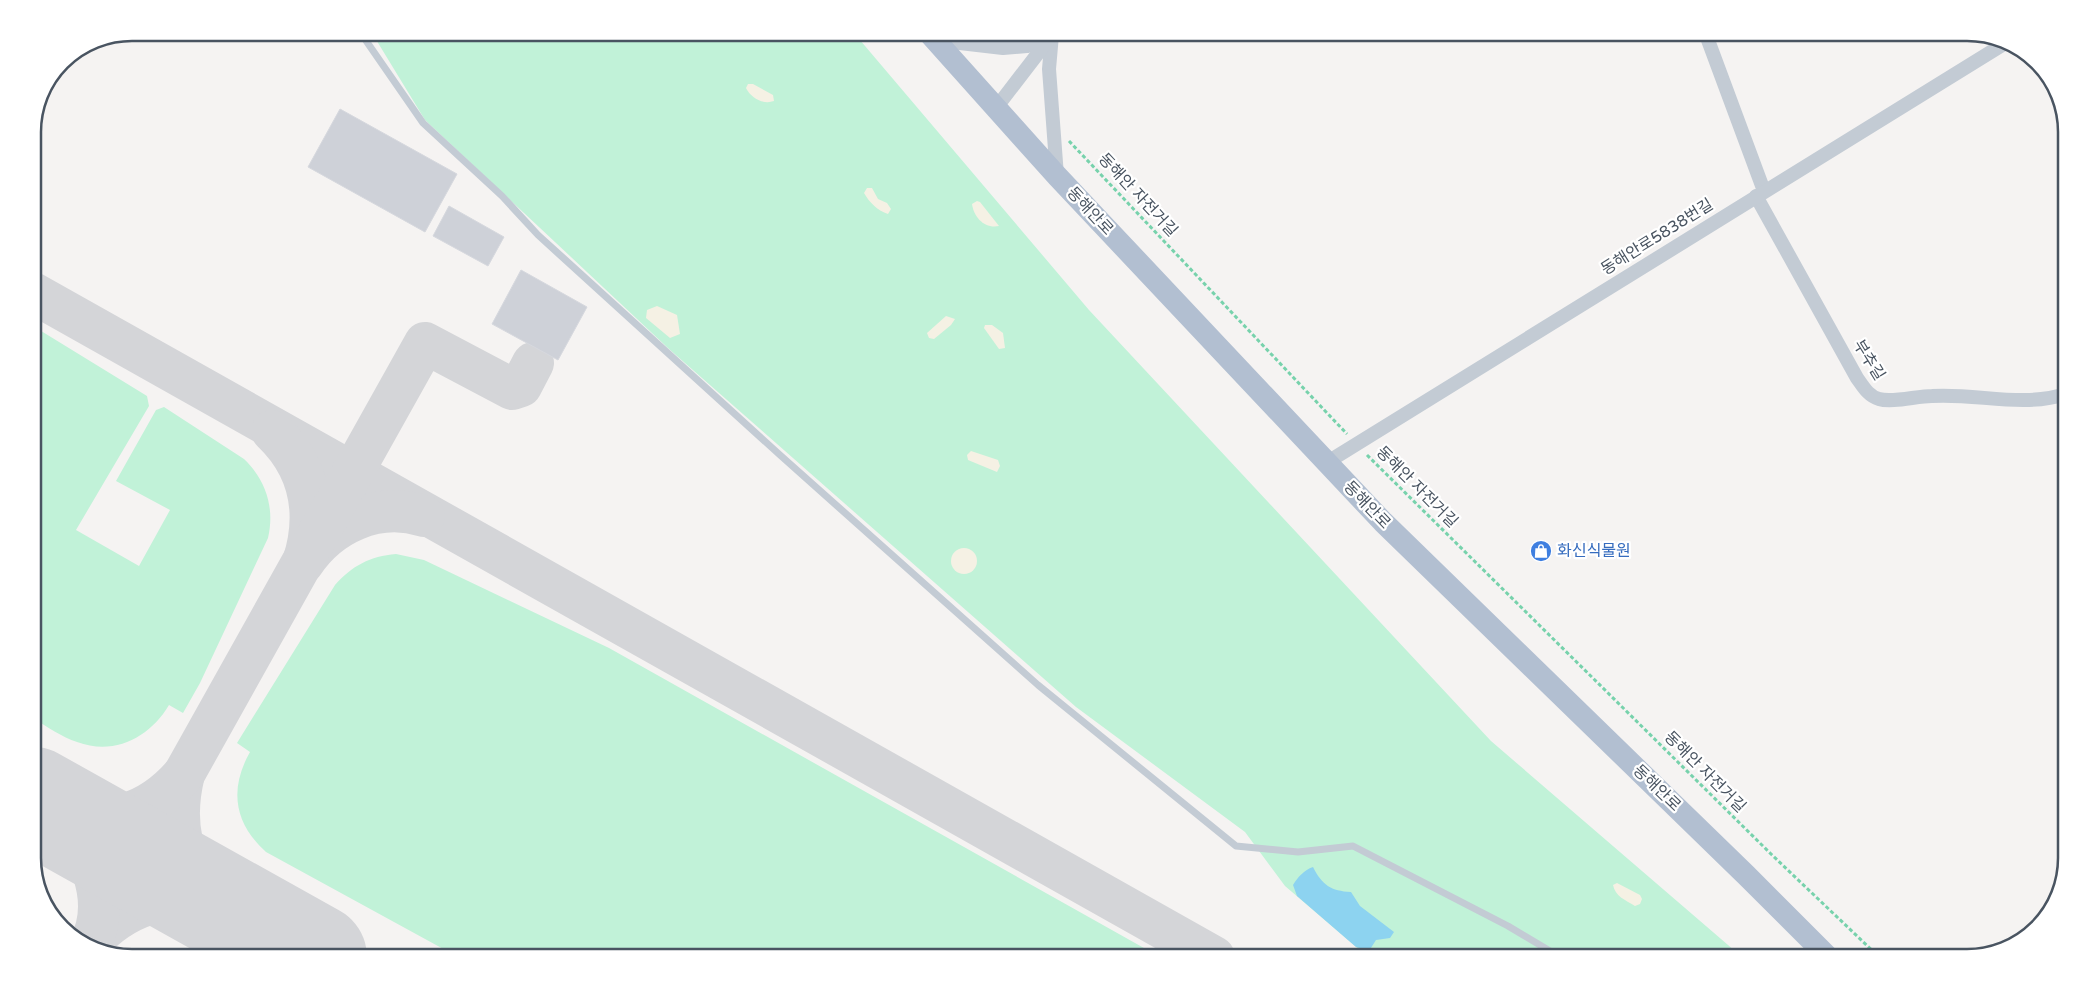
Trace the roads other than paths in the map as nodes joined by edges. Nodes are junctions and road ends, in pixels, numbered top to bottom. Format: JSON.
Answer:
{"nodes":[{"id":1,"x":366,"y":41,"type":"edge"},
{"id":2,"x":936,"y":41,"type":"edge"},
{"id":3,"x":961,"y":41,"type":"edge"},
{"id":4,"x":1038,"y":41,"type":"edge"},
{"id":5,"x":1048,"y":41,"type":"edge"},
{"id":6,"x":1052,"y":41,"type":"edge"},
{"id":7,"x":1708,"y":41,"type":"edge"},
{"id":8,"x":1999,"y":47,"type":"edge"},
{"id":9,"x":996,"y":108,"type":"junction"},
{"id":10,"x":1057,"y":176,"type":"junction"},
{"id":11,"x":1760,"y":193,"type":"junction"},
{"id":12,"x":2058,"y":396,"type":"edge"},
{"id":13,"x":1326,"y":463,"type":"junction"},
{"id":14,"x":1545,"y":949,"type":"edge"},
{"id":15,"x":1819,"y":949,"type":"edge"}],
"edges":[{"from":1,"to":14,"type":"lane"},
{"from":2,"to":9,"type":"main road","name":"동해안로"},
{"from":3,"to":4,"type":"street"},
{"from":5,"to":9,"type":"street"},
{"from":6,"to":10,"type":"street"},
{"from":7,"to":11,"type":"street","name":"부추길"},
{"from":8,"to":11,"type":"street","name":"동해안로5838번길"},
{"from":9,"to":10,"type":"main road","name":"동해안로"},
{"from":10,"to":13,"type":"main road","name":"동해안로"},
{"from":11,"to":12,"type":"street","name":"부추길"},
{"from":11,"to":13,"type":"street","name":"동해안로5838번길"},
{"from":13,"to":15,"type":"main road","name":"동해안로"}]}
